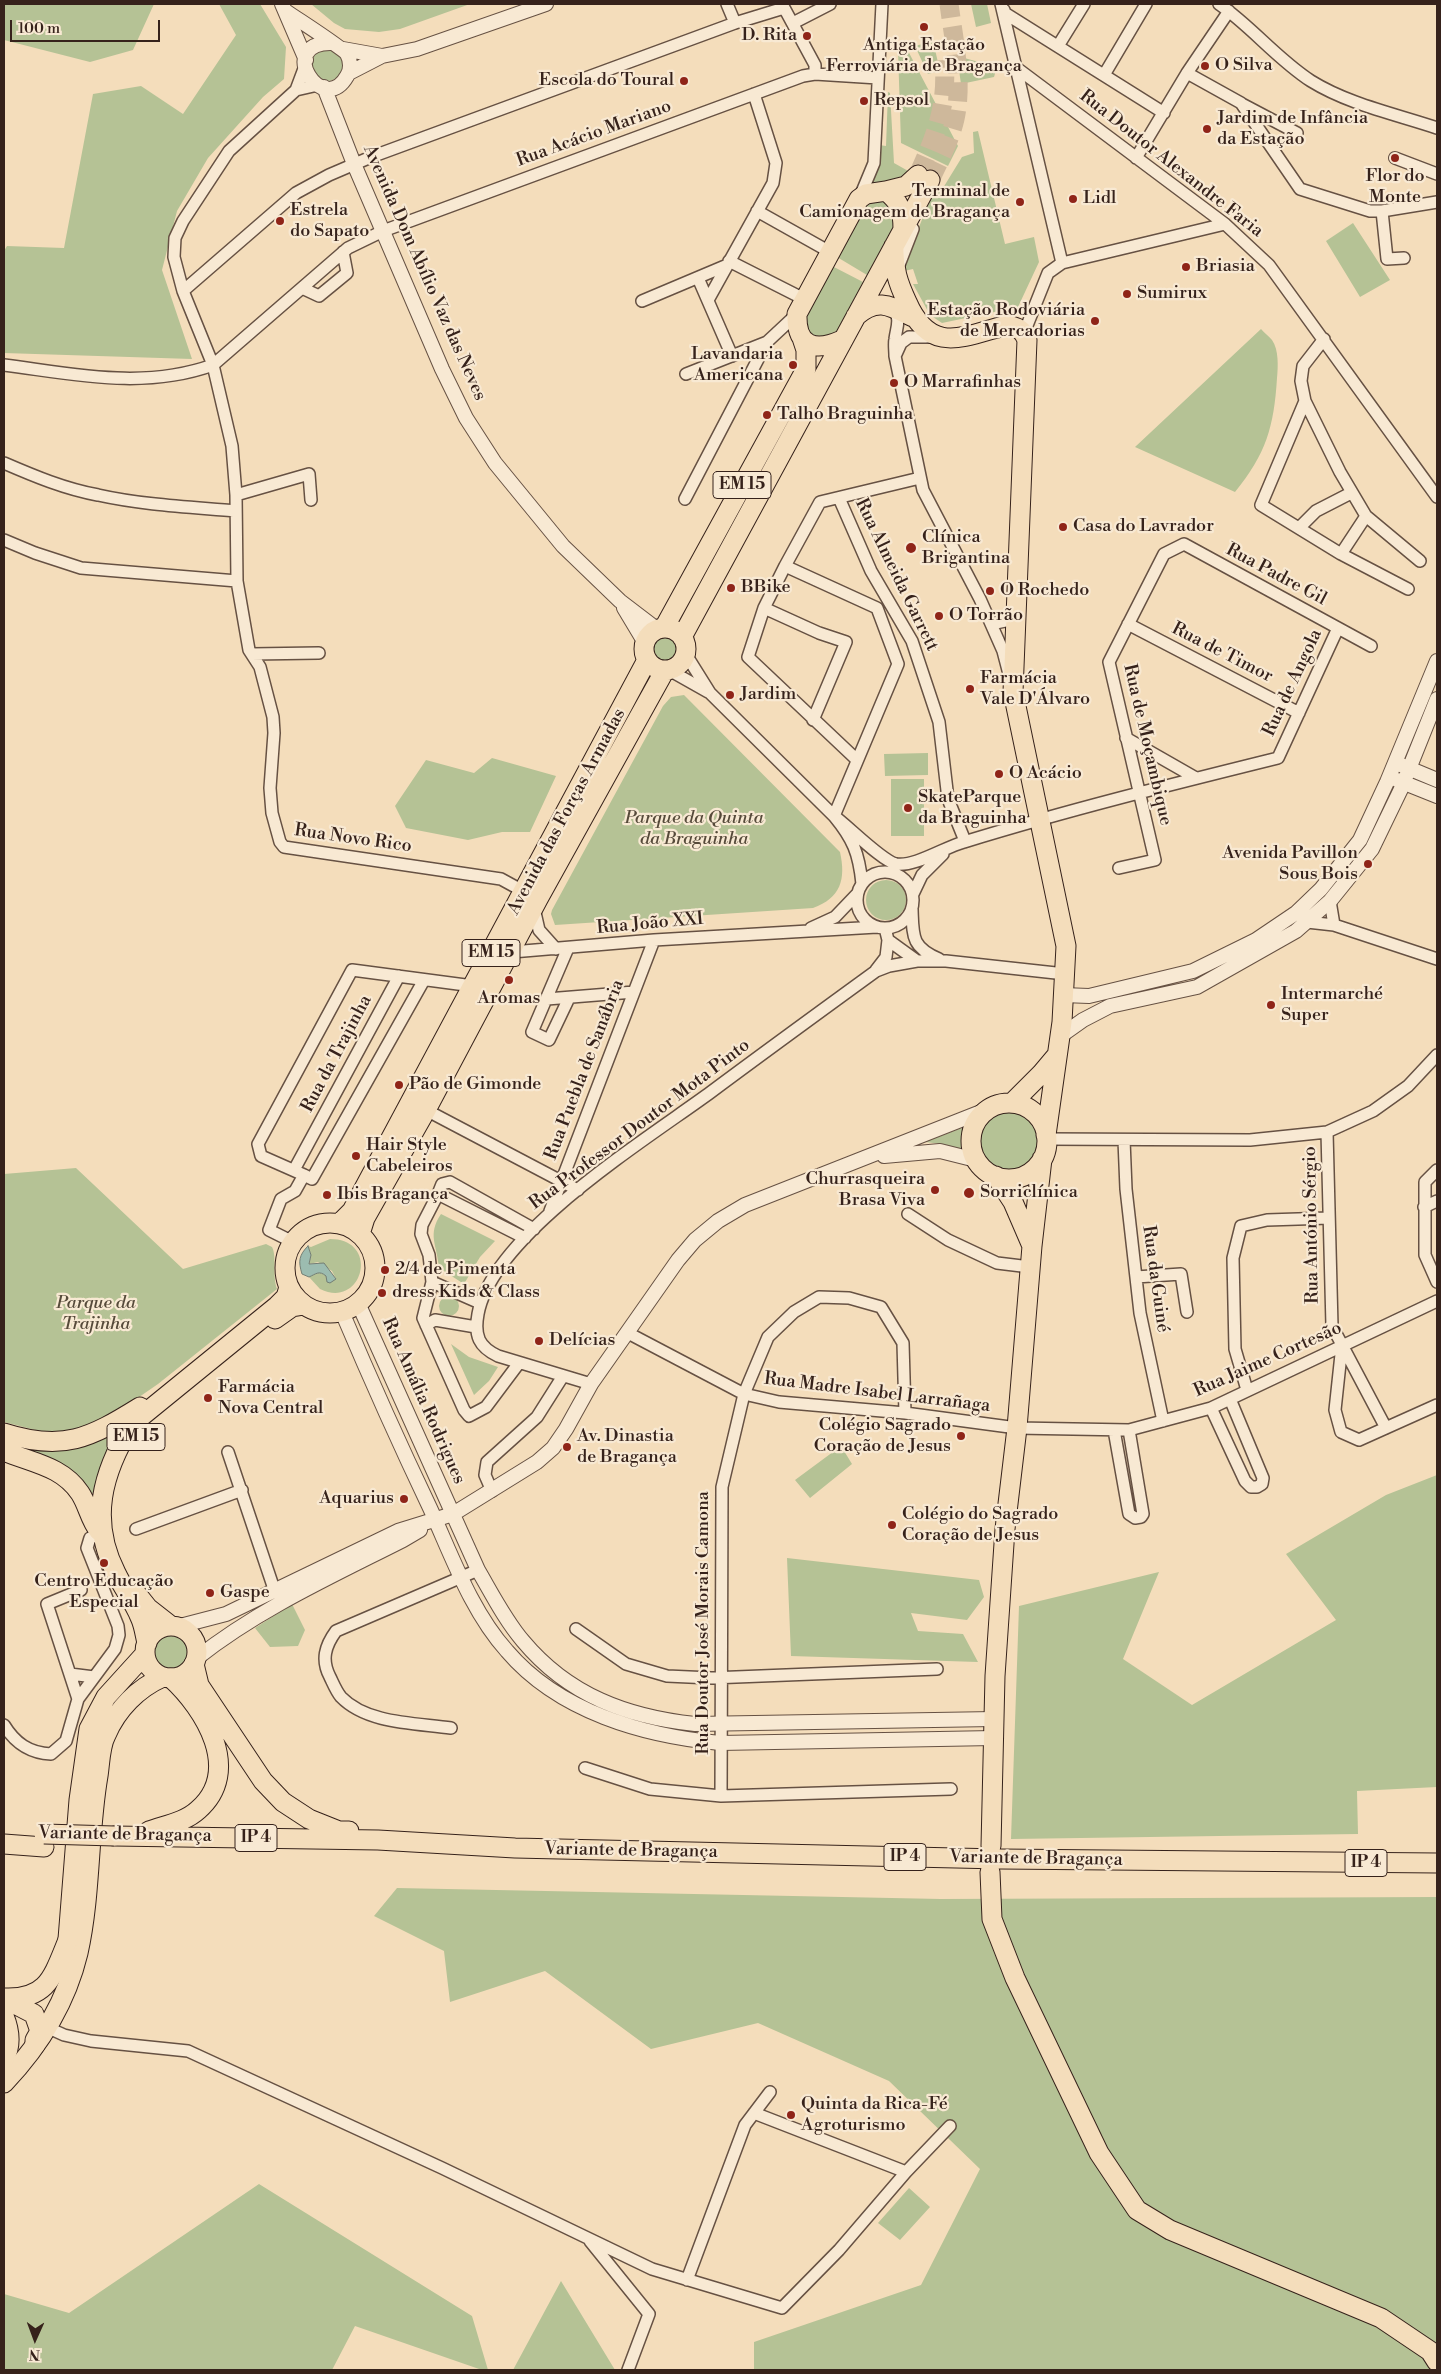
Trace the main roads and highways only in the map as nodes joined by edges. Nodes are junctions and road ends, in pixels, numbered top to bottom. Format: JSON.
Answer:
{"nodes":[{"id":1,"x":886,"y":191,"type":"junction"},
{"id":2,"x":904,"y":228,"type":"junction"},
{"id":3,"x":894,"y":246,"type":"junction"},
{"id":4,"x":856,"y":316,"type":"junction"},
{"id":5,"x":913,"y":317,"type":"junction"},
{"id":6,"x":802,"y":338,"type":"junction"},
{"id":7,"x":842,"y":340,"type":"junction"},
{"id":8,"x":653,"y":640,"type":"junction"},
{"id":9,"x":683,"y":645,"type":"junction"},
{"id":10,"x":667,"y":670,"type":"junction"},
{"id":11,"x":526,"y":898,"type":"junction"},
{"id":12,"x":504,"y":948,"type":"junction"},
{"id":13,"x":1058,"y":1045,"type":"junction"},
{"id":14,"x":1012,"y":1103,"type":"junction"},
{"id":15,"x":1047,"y":1137,"type":"junction"},
{"id":16,"x":1042,"y":1159,"type":"junction"},
{"id":17,"x":996,"y":1176,"type":"junction"},
{"id":18,"x":339,"y":1224,"type":"junction"},
{"id":19,"x":360,"y":1234,"type":"junction"},
{"id":20,"x":1032,"y":1246,"type":"junction"},
{"id":21,"x":289,"y":1287,"type":"junction"},
{"id":22,"x":304,"y":1305,"type":"junction"},
{"id":23,"x":162,"y":1398,"type":"junction"},
{"id":24,"x":4,"y":1433,"type":"edge"},
{"id":25,"x":96,"y":1433,"type":"junction"},
{"id":26,"x":121,"y":1450,"type":"junction"},
{"id":27,"x":4,"y":1451,"type":"edge"},
{"id":28,"x":107,"y":1492,"type":"junction"},
{"id":29,"x":80,"y":1493,"type":"junction"},
{"id":30,"x":106,"y":1532,"type":"junction"},
{"id":31,"x":173,"y":1627,"type":"junction"},
{"id":32,"x":146,"y":1648,"type":"junction"},
{"id":33,"x":195,"y":1661,"type":"junction"},
{"id":34,"x":167,"y":1678,"type":"junction"},
{"id":35,"x":135,"y":1836,"type":"junction"},
{"id":36,"x":378,"y":1840,"type":"junction"},
{"id":37,"x":7,"y":1842,"type":"edge"},
{"id":38,"x":113,"y":1842,"type":"junction"},
{"id":39,"x":991,"y":1846,"type":"dead end"},
{"id":40,"x":515,"y":1848,"type":"junction"},
{"id":41,"x":1437,"y":1863,"type":"edge"},
{"id":42,"x":990,"y":1872,"type":"dead end"},
{"id":43,"x":68,"y":1940,"type":"junction"},
{"id":44,"x":4,"y":1998,"type":"edge"},
{"id":45,"x":4,"y":2010,"type":"edge"},
{"id":46,"x":4,"y":2016,"type":"edge"},
{"id":47,"x":46,"y":2023,"type":"junction"},
{"id":48,"x":4,"y":2059,"type":"edge"},
{"id":49,"x":4,"y":2067,"type":"edge"},
{"id":50,"x":4,"y":2083,"type":"edge"},
{"id":51,"x":1437,"y":2362,"type":"edge"}],
"edges":[{"from":1,"to":2,"type":"main road"},
{"from":1,"to":2,"type":"main road","number":"EM 15"},
{"from":1,"to":6,"type":"main road","name":"Avenida das Forças Armadas","number":"EM 15"},
{"from":2,"to":3,"type":"main road","name":"Avenida das Forças Armadas","number":"EM 15"},
{"from":3,"to":4,"type":"main road","name":"Avenida das Forças Armadas","number":"EM 15"},
{"from":3,"to":5,"type":"main road"},
{"from":4,"to":5,"type":"main road"},
{"from":4,"to":7,"type":"main road","name":"Avenida das Forças Armadas","number":"EM 15"},
{"from":5,"to":13,"type":"main road"},
{"from":6,"to":7,"type":"main road"},
{"from":6,"to":8,"type":"main road","name":"Avenida das Forças Armadas","number":"EM 15"},
{"from":7,"to":9,"type":"main road","name":"Avenida das Forças Armadas","number":"EM 15"},
{"from":8,"to":9,"type":"main road"},
{"from":8,"to":10,"type":"main road"},
{"from":8,"to":11,"type":"main road","name":"Avenida das Forças Armadas","number":"EM 15"},
{"from":9,"to":10,"type":"main road","name":"Avenida das Forças Armadas","number":"EM 15"},
{"from":10,"to":11,"type":"main road","name":"Avenida das Forças Armadas","number":"EM 15"},
{"from":11,"to":12,"type":"main road"},
{"from":12,"to":18,"type":"main road","number":"EM 15"},
{"from":12,"to":19,"type":"main road","number":"EM 15"},
{"from":13,"to":14,"type":"main road"},
{"from":13,"to":15,"type":"main road"},
{"from":14,"to":15,"type":"main road"},
{"from":14,"to":17,"type":"main road"},
{"from":15,"to":16,"type":"main road"},
{"from":16,"to":17,"type":"main road"},
{"from":16,"to":20,"type":"main road"},
{"from":17,"to":20,"type":"main road"},
{"from":18,"to":19,"type":"main road"},
{"from":18,"to":21,"type":"main road"},
{"from":19,"to":22,"type":"main road"},
{"from":20,"to":39,"type":"main road"},
{"from":21,"to":22,"type":"main road"},
{"from":21,"to":23,"type":"main road","number":"EM 15"},
{"from":22,"to":26,"type":"main road","number":"EM 15"},
{"from":23,"to":25,"type":"main road"},
{"from":23,"to":26,"type":"main road","number":"EM 15"},
{"from":24,"to":25,"type":"main road"},
{"from":25,"to":26,"type":"main road"},
{"from":26,"to":28,"type":"main road","number":"EM 15"},
{"from":27,"to":29,"type":"main road"},
{"from":28,"to":29,"type":"main road"},
{"from":28,"to":30,"type":"main road","number":"EM 15"},
{"from":29,"to":30,"type":"main road"},
{"from":30,"to":31,"type":"main road","number":"EM 15"},
{"from":30,"to":32,"type":"main road","number":"EM 15"},
{"from":31,"to":32,"type":"main road"},
{"from":31,"to":33,"type":"main road","number":"EM 15"},
{"from":32,"to":34,"type":"main road","number":"EM 15"},
{"from":32,"to":43,"type":"main road"},
{"from":33,"to":34,"type":"main road"},
{"from":33,"to":36,"type":"main road"},
{"from":34,"to":35,"type":"main road"},
{"from":34,"to":47,"type":"main road"},
{"from":35,"to":36,"type":"main road","name":"Variante de Bragança","number":"IP 4"},
{"from":35,"to":38,"type":"main road","name":"Variante de Bragança","number":"IP 4"},
{"from":36,"to":40,"type":"main road","name":"Variante de Bragança","number":"IP 4"},
{"from":37,"to":38,"type":"main road","name":"Variante de Bragança","number":"IP 4","bridge":true},
{"from":38,"to":40,"type":"main road","name":"Variante de Bragança","number":"IP 4"},
{"from":40,"to":41,"type":"main road","name":"Variante de Bragança","number":"IP 4"},
{"from":42,"to":51,"type":"main road"},
{"from":43,"to":44,"type":"main road"},
{"from":43,"to":47,"type":"main road"},
{"from":44,"to":47,"type":"main road"},
{"from":45,"to":47,"type":"main road"},
{"from":46,"to":48,"type":"main road"},
{"from":47,"to":49,"type":"main road"},
{"from":47,"to":50,"type":"main road"}]}
